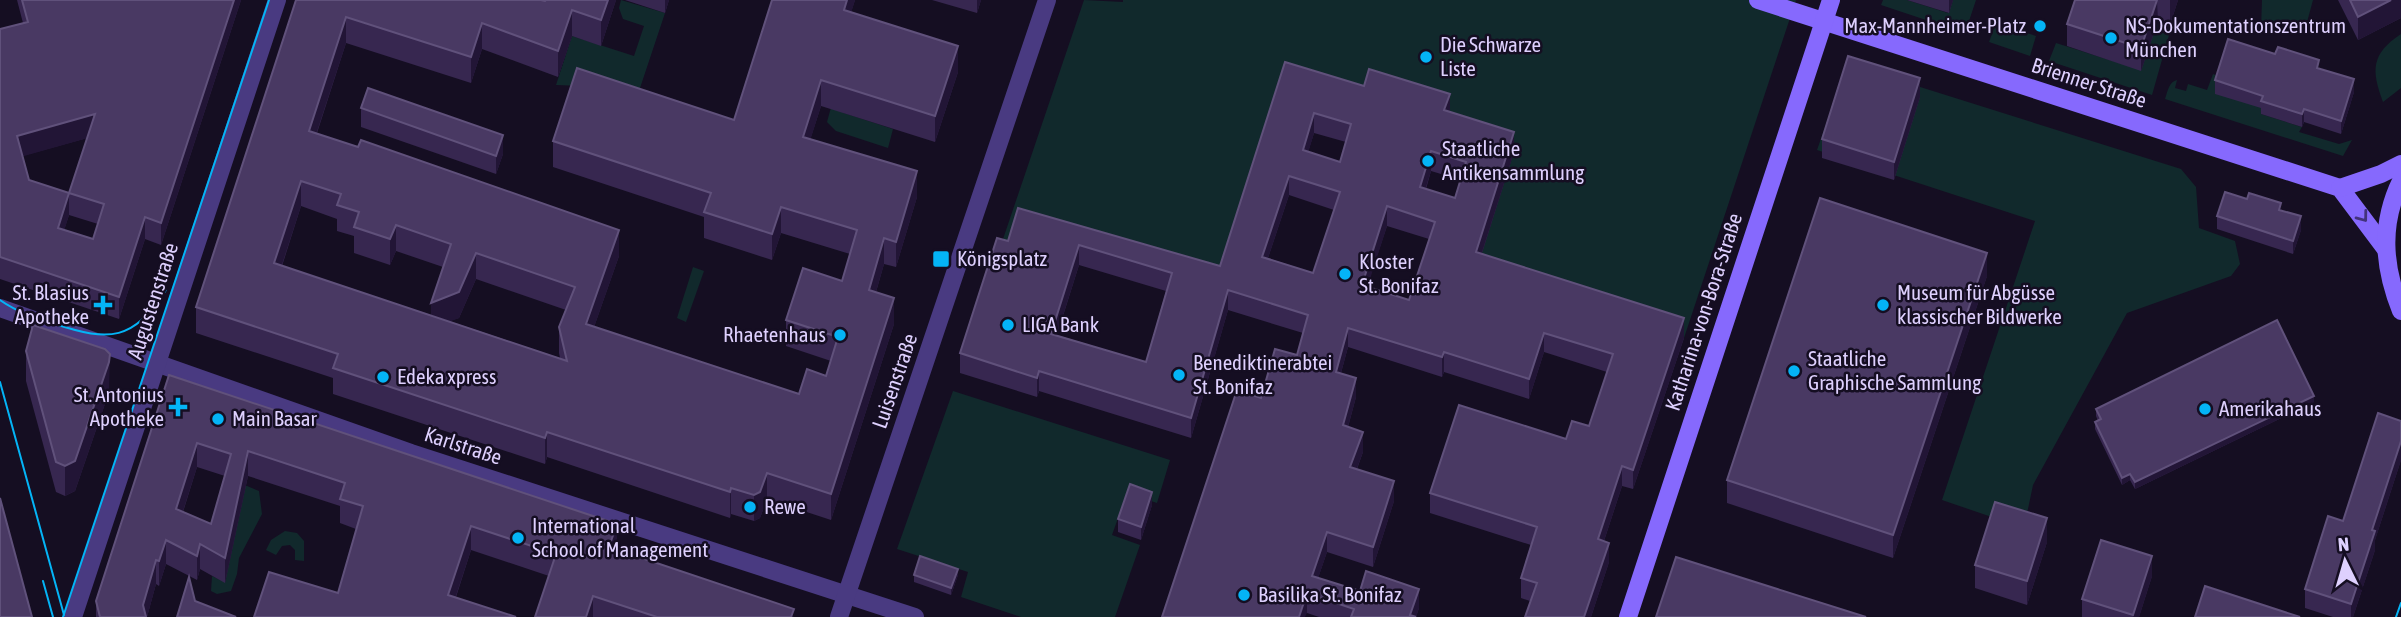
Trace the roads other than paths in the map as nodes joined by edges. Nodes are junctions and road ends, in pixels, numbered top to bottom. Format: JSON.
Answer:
{"nodes":[{"id":1,"x":277,"y":0,"type":"edge"},
{"id":2,"x":1047,"y":0,"type":"edge"},
{"id":3,"x":1758,"y":0,"type":"edge"},
{"id":4,"x":1831,"y":0,"type":"edge"},
{"id":5,"x":1824,"y":21,"type":"junction"},
{"id":6,"x":2401,"y":164,"type":"edge"},
{"id":7,"x":2401,"y":181,"type":"edge"},
{"id":8,"x":2340,"y":188,"type":"junction"},
{"id":9,"x":2385,"y":248,"type":"junction"},
{"id":10,"x":0,"y":309,"type":"edge"},
{"id":11,"x":2401,"y":311,"type":"edge"},
{"id":12,"x":156,"y":363,"type":"junction"},
{"id":13,"x":846,"y":595,"type":"junction"},
{"id":14,"x":73,"y":617,"type":"edge"},
{"id":15,"x":839,"y":617,"type":"edge"},
{"id":16,"x":915,"y":617,"type":"edge"},
{"id":17,"x":1628,"y":617,"type":"edge"}],
"edges":[{"from":1,"to":12,"type":"street","name":"Augustenstraße"},
{"from":2,"to":13,"type":"street","name":"Luisenstraße"},
{"from":3,"to":5,"type":"main road"},
{"from":4,"to":5,"type":"main road","name":"Katharina-von-Bora-Straße"},
{"from":5,"to":8,"type":"main road","name":"Brienner Straße"},
{"from":5,"to":17,"type":"main road","name":"Katharina-von-Bora-Straße"},
{"from":6,"to":8,"type":"main road"},
{"from":7,"to":9,"type":"main road"},
{"from":8,"to":9,"type":"main road","one_way":true},
{"from":9,"to":11,"type":"main road"},
{"from":10,"to":12,"type":"street","name":"Karlstraße"},
{"from":12,"to":13,"type":"street","name":"Karlstraße"},
{"from":12,"to":14,"type":"street","name":"Augustenstraße"},
{"from":13,"to":15,"type":"street","name":"Luisenstraße"},
{"from":13,"to":16,"type":"street","name":"Karlstraße"}]}
